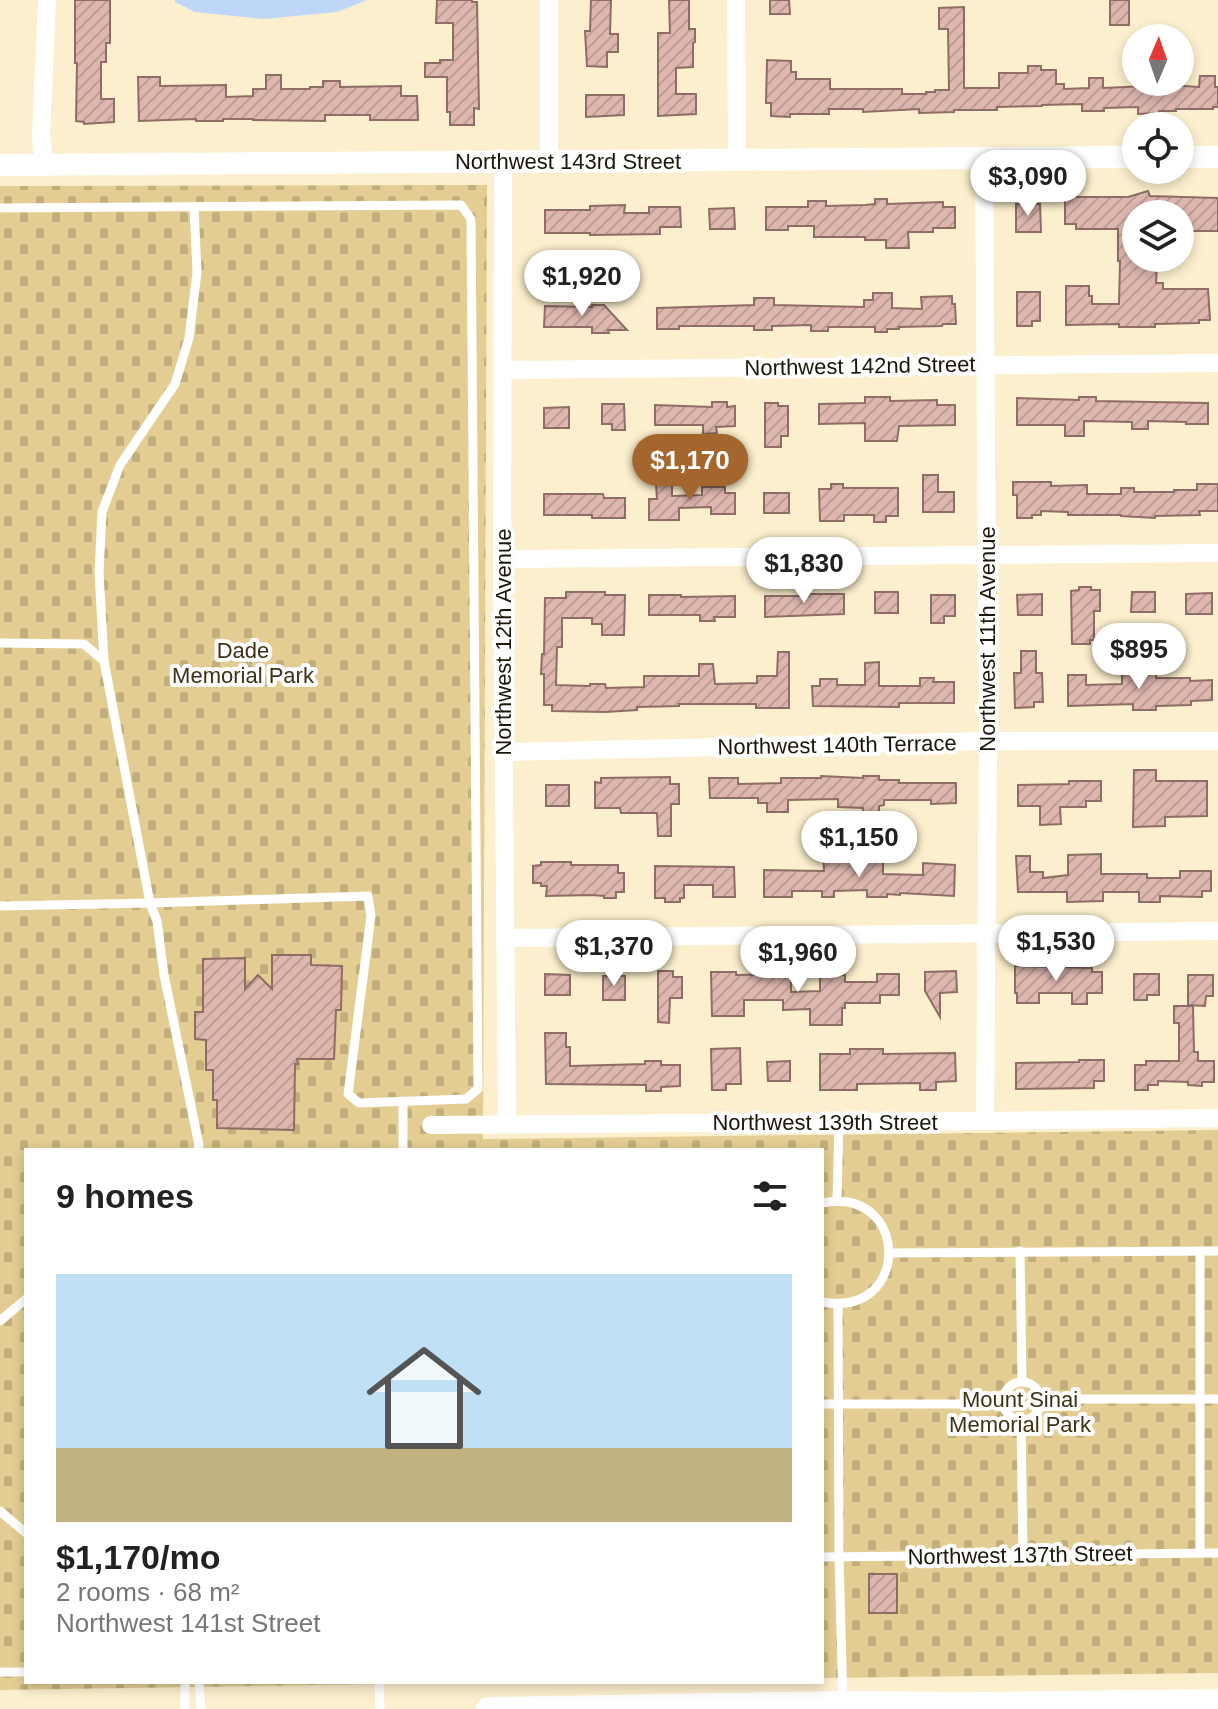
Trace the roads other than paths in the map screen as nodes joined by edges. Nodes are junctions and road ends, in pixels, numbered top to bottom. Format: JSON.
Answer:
{"nodes":[{"id":1,"x":47,"y":0,"type":"edge"},
{"id":2,"x":549,"y":0,"type":"edge"},
{"id":3,"x":736,"y":0,"type":"edge"},
{"id":4,"x":984,"y":157,"type":"junction"},
{"id":5,"x":1122,"y":157,"type":"edge"},
{"id":6,"x":1194,"y":157,"type":"edge"},
{"id":7,"x":1218,"y":157,"type":"edge"},
{"id":8,"x":737,"y":160,"type":"junction"},
{"id":9,"x":503,"y":161,"type":"junction"},
{"id":10,"x":549,"y":161,"type":"junction"},
{"id":11,"x":0,"y":165,"type":"edge"},
{"id":12,"x":44,"y":165,"type":"junction"},
{"id":13,"x":194,"y":207,"type":"junction"},
{"id":14,"x":0,"y":208,"type":"edge"},
{"id":15,"x":1218,"y":363,"type":"edge"},
{"id":16,"x":986,"y":365,"type":"junction"},
{"id":17,"x":502,"y":370,"type":"junction"},
{"id":18,"x":1218,"y":553,"type":"edge"},
{"id":19,"x":987,"y":555,"type":"junction"},
{"id":20,"x":502,"y":559,"type":"junction"},
{"id":21,"x":0,"y":643,"type":"edge"},
{"id":22,"x":104,"y":661,"type":"junction"},
{"id":23,"x":988,"y":741,"type":"junction"},
{"id":24,"x":1218,"y":741,"type":"edge"},
{"id":25,"x":503,"y":752,"type":"junction"},
{"id":26,"x":150,"y":903,"type":"junction"},
{"id":27,"x":0,"y":906,"type":"edge"},
{"id":28,"x":1218,"y":931,"type":"edge"},
{"id":29,"x":986,"y":932,"type":"junction"},
{"id":30,"x":505,"y":938,"type":"junction"},
{"id":31,"x":403,"y":1101,"type":"junction"},
{"id":32,"x":1218,"y":1118,"type":"edge"},
{"id":33,"x":985,"y":1121,"type":"junction"},
{"id":34,"x":839,"y":1122,"type":"junction"},
{"id":35,"x":507,"y":1124,"type":"junction"},
{"id":36,"x":431,"y":1125,"type":"dead end"},
{"id":37,"x":198,"y":1148,"type":"edge"},
{"id":38,"x":403,"y":1148,"type":"edge"},
{"id":39,"x":837,"y":1200,"type":"junction"},
{"id":40,"x":824,"y":1203,"type":"edge"},
{"id":41,"x":1020,"y":1251,"type":"junction"},
{"id":42,"x":1200,"y":1251,"type":"junction"},
{"id":43,"x":1218,"y":1251,"type":"edge"},
{"id":44,"x":890,"y":1253,"type":"junction"},
{"id":45,"x":24,"y":1301,"type":"edge"},
{"id":46,"x":824,"y":1302,"type":"edge"},
{"id":47,"x":838,"y":1305,"type":"junction"},
{"id":48,"x":0,"y":1321,"type":"edge"},
{"id":49,"x":1022,"y":1382,"type":"junction"},
{"id":50,"x":1041,"y":1399,"type":"junction"},
{"id":51,"x":1201,"y":1399,"type":"junction"},
{"id":52,"x":1218,"y":1399,"type":"edge"},
{"id":53,"x":824,"y":1404,"type":"edge"},
{"id":54,"x":838,"y":1404,"type":"junction"},
{"id":55,"x":1003,"y":1404,"type":"junction"},
{"id":56,"x":1021,"y":1421,"type":"junction"},
{"id":57,"x":0,"y":1511,"type":"edge"},
{"id":58,"x":24,"y":1531,"type":"edge"},
{"id":59,"x":1200,"y":1553,"type":"junction"},
{"id":60,"x":1218,"y":1553,"type":"edge"},
{"id":61,"x":1023,"y":1555,"type":"junction"},
{"id":62,"x":824,"y":1557,"type":"edge"},
{"id":63,"x":839,"y":1557,"type":"junction"},
{"id":64,"x":0,"y":1672,"type":"edge"},
{"id":65,"x":24,"y":1672,"type":"edge"},
{"id":66,"x":185,"y":1684,"type":"edge"},
{"id":67,"x":199,"y":1684,"type":"edge"},
{"id":68,"x":379,"y":1684,"type":"edge"},
{"id":69,"x":1218,"y":1701,"type":"edge"},
{"id":70,"x":843,"y":1703,"type":"junction"},
{"id":71,"x":986,"y":1706,"type":"edge"},
{"id":72,"x":185,"y":1709,"type":"edge"},
{"id":73,"x":201,"y":1709,"type":"edge"},
{"id":74,"x":380,"y":1709,"type":"edge"},
{"id":75,"x":488,"y":1709,"type":"edge"},
{"id":76,"x":510,"y":1709,"type":"edge"}],
"edges":[{"from":1,"to":12,"type":"street"},
{"from":2,"to":10,"type":"street"},
{"from":3,"to":8,"type":"street"},
{"from":4,"to":5,"type":"street","name":"Northwest 143rd Street"},
{"from":4,"to":8,"type":"street","name":"Northwest 143rd Street"},
{"from":4,"to":16,"type":"street","name":"Northwest 11th Avenue"},
{"from":6,"to":7,"type":"street"},
{"from":8,"to":10,"type":"street","name":"Northwest 143rd Street"},
{"from":9,"to":10,"type":"street","name":"Northwest 143rd Street"},
{"from":9,"to":12,"type":"street","name":"Northwest 143rd Street"},
{"from":9,"to":17,"type":"street","name":"Northwest 12th Avenue"},
{"from":11,"to":12,"type":"street","name":"Northwest 143rd Street"},
{"from":13,"to":14,"type":"lane"},
{"from":13,"to":22,"type":"lane"},
{"from":13,"to":31,"type":"lane"},
{"from":15,"to":16,"type":"street","name":"Northwest 142nd Street"},
{"from":16,"to":17,"type":"street","name":"Northwest 142nd Street"},
{"from":16,"to":19,"type":"street","name":"Northwest 11th Avenue"},
{"from":17,"to":20,"type":"street","name":"Northwest 12th Avenue"},
{"from":18,"to":19,"type":"street"},
{"from":19,"to":20,"type":"street"},
{"from":19,"to":23,"type":"street","name":"Northwest 11th Avenue"},
{"from":20,"to":25,"type":"street","name":"Northwest 12th Avenue"},
{"from":21,"to":22,"type":"lane"},
{"from":22,"to":26,"type":"lane"},
{"from":23,"to":24,"type":"street","name":"Northwest 140th Terrace"},
{"from":23,"to":25,"type":"street","name":"Northwest 140th Terrace"},
{"from":23,"to":29,"type":"street","name":"Northwest 11th Avenue"},
{"from":25,"to":30,"type":"street","name":"Northwest 12th Avenue"},
{"from":26,"to":27,"type":"lane"},
{"from":26,"to":31,"type":"lane"},
{"from":26,"to":37,"type":"lane"},
{"from":28,"to":29,"type":"street"},
{"from":29,"to":30,"type":"street"},
{"from":29,"to":33,"type":"street","name":"Northwest 11th Avenue"},
{"from":30,"to":35,"type":"street","name":"Northwest 12th Avenue"},
{"from":31,"to":38,"type":"lane"},
{"from":32,"to":33,"type":"street","name":"Northwest 139th Street"},
{"from":33,"to":34,"type":"street","name":"Northwest 139th Street"},
{"from":34,"to":35,"type":"street","name":"Northwest 139th Street"},
{"from":34,"to":39,"type":"lane"},
{"from":35,"to":36,"type":"street","name":"Northwest 139th Street"},
{"from":39,"to":40,"type":"lane"},
{"from":39,"to":44,"type":"lane"},
{"from":41,"to":42,"type":"lane"},
{"from":41,"to":44,"type":"lane"},
{"from":41,"to":49,"type":"lane"},
{"from":42,"to":43,"type":"lane"},
{"from":42,"to":51,"type":"lane"},
{"from":44,"to":47,"type":"lane"},
{"from":45,"to":48,"type":"lane"},
{"from":46,"to":47,"type":"lane"},
{"from":47,"to":54,"type":"lane"},
{"from":49,"to":50,"type":"lane"},
{"from":49,"to":55,"type":"lane"},
{"from":50,"to":51,"type":"lane"},
{"from":50,"to":56,"type":"lane"},
{"from":51,"to":52,"type":"lane"},
{"from":51,"to":59,"type":"lane"},
{"from":53,"to":54,"type":"lane"},
{"from":54,"to":55,"type":"lane"},
{"from":54,"to":63,"type":"lane"},
{"from":55,"to":56,"type":"lane"},
{"from":56,"to":61,"type":"lane"},
{"from":57,"to":58,"type":"lane"},
{"from":59,"to":60,"type":"lane","name":"Northwest 137th Street"},
{"from":59,"to":61,"type":"lane","name":"Northwest 137th Street"},
{"from":61,"to":63,"type":"lane","name":"Northwest 137th Street"},
{"from":62,"to":63,"type":"lane","name":"Northwest 137th Street"},
{"from":63,"to":70,"type":"lane"},
{"from":64,"to":65,"type":"lane"},
{"from":66,"to":72,"type":"lane"},
{"from":67,"to":73,"type":"lane"},
{"from":68,"to":74,"type":"lane"},
{"from":69,"to":71,"type":"main road"},
{"from":70,"to":71,"type":"main road"},
{"from":70,"to":76,"type":"main road"},
{"from":75,"to":76,"type":"main road"}]}
